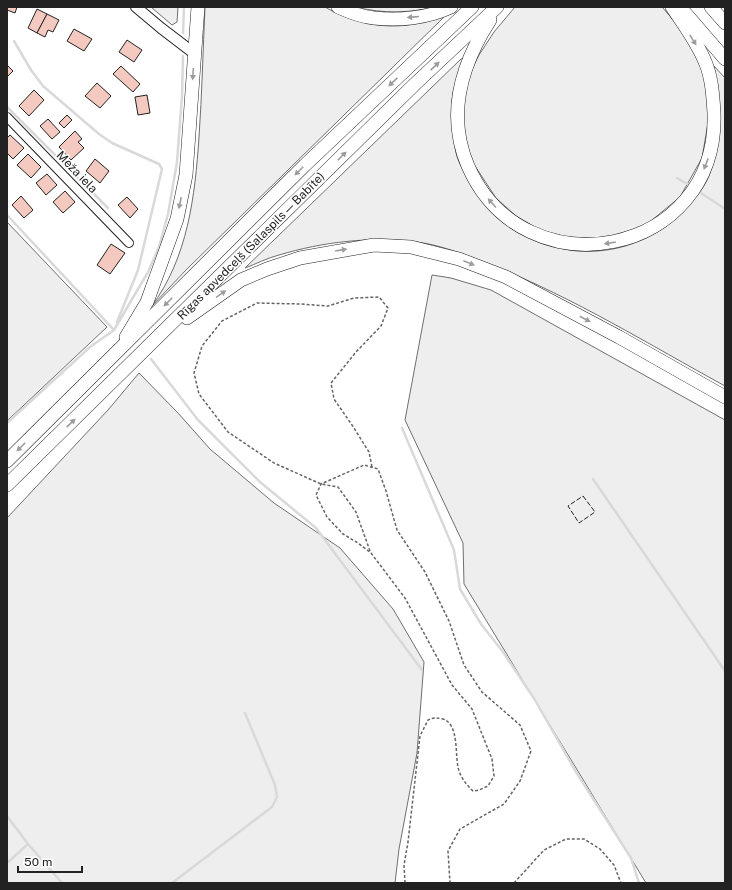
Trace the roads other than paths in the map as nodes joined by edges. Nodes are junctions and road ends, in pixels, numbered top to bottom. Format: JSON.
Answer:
{"nodes":[{"id":1,"x":136,"y":7,"type":"edge"},
{"id":2,"x":198,"y":7,"type":"edge"},
{"id":3,"x":338,"y":7,"type":"edge"},
{"id":4,"x":450,"y":7,"type":"edge"},
{"id":5,"x":472,"y":7,"type":"edge"},
{"id":6,"x":497,"y":7,"type":"edge"},
{"id":7,"x":672,"y":7,"type":"edge"},
{"id":8,"x":680,"y":7,"type":"edge"},
{"id":9,"x":712,"y":7,"type":"edge"},
{"id":10,"x":725,"y":23,"type":"edge"},
{"id":11,"x":195,"y":54,"type":"junction"},
{"id":12,"x":725,"y":59,"type":"edge"},
{"id":13,"x":7,"y":117,"type":"edge"},
{"id":14,"x":129,"y":242,"type":"dead end"},
{"id":15,"x":155,"y":341,"type":"junction"},
{"id":16,"x":109,"y":361,"type":"junction"},
{"id":17,"x":725,"y":397,"type":"edge"},
{"id":18,"x":7,"y":461,"type":"edge"},
{"id":19,"x":7,"y":486,"type":"edge"}],
"edges":[{"from":1,"to":11,"type":"street"},
{"from":2,"to":11,"type":"highway"},
{"from":4,"to":3,"type":"highway","one_way":true},
{"from":5,"to":16,"type":"highway","name":"Rīgas apvedceļš (Salaspils — Babīte)","one_way":true},
{"from":7,"to":6,"type":"highway","one_way":true},
{"from":15,"to":6,"type":"highway","name":"Rīgas apvedceļš (Salaspils — Babīte)","one_way":true},
{"from":8,"to":12,"type":"highway"},
{"from":9,"to":10,"type":"highway"},
{"from":11,"to":16,"type":"highway","one_way":true},
{"from":13,"to":14,"type":"street","name":"Meža iela"},
{"from":15,"to":17,"type":"highway","one_way":true},
{"from":19,"to":15,"type":"highway","name":"Rīgas apvedceļš (Salaspils — Babīte)","one_way":true},
{"from":16,"to":18,"type":"highway","name":"Rīgas apvedceļš (Salaspils — Babīte)","one_way":true}]}
